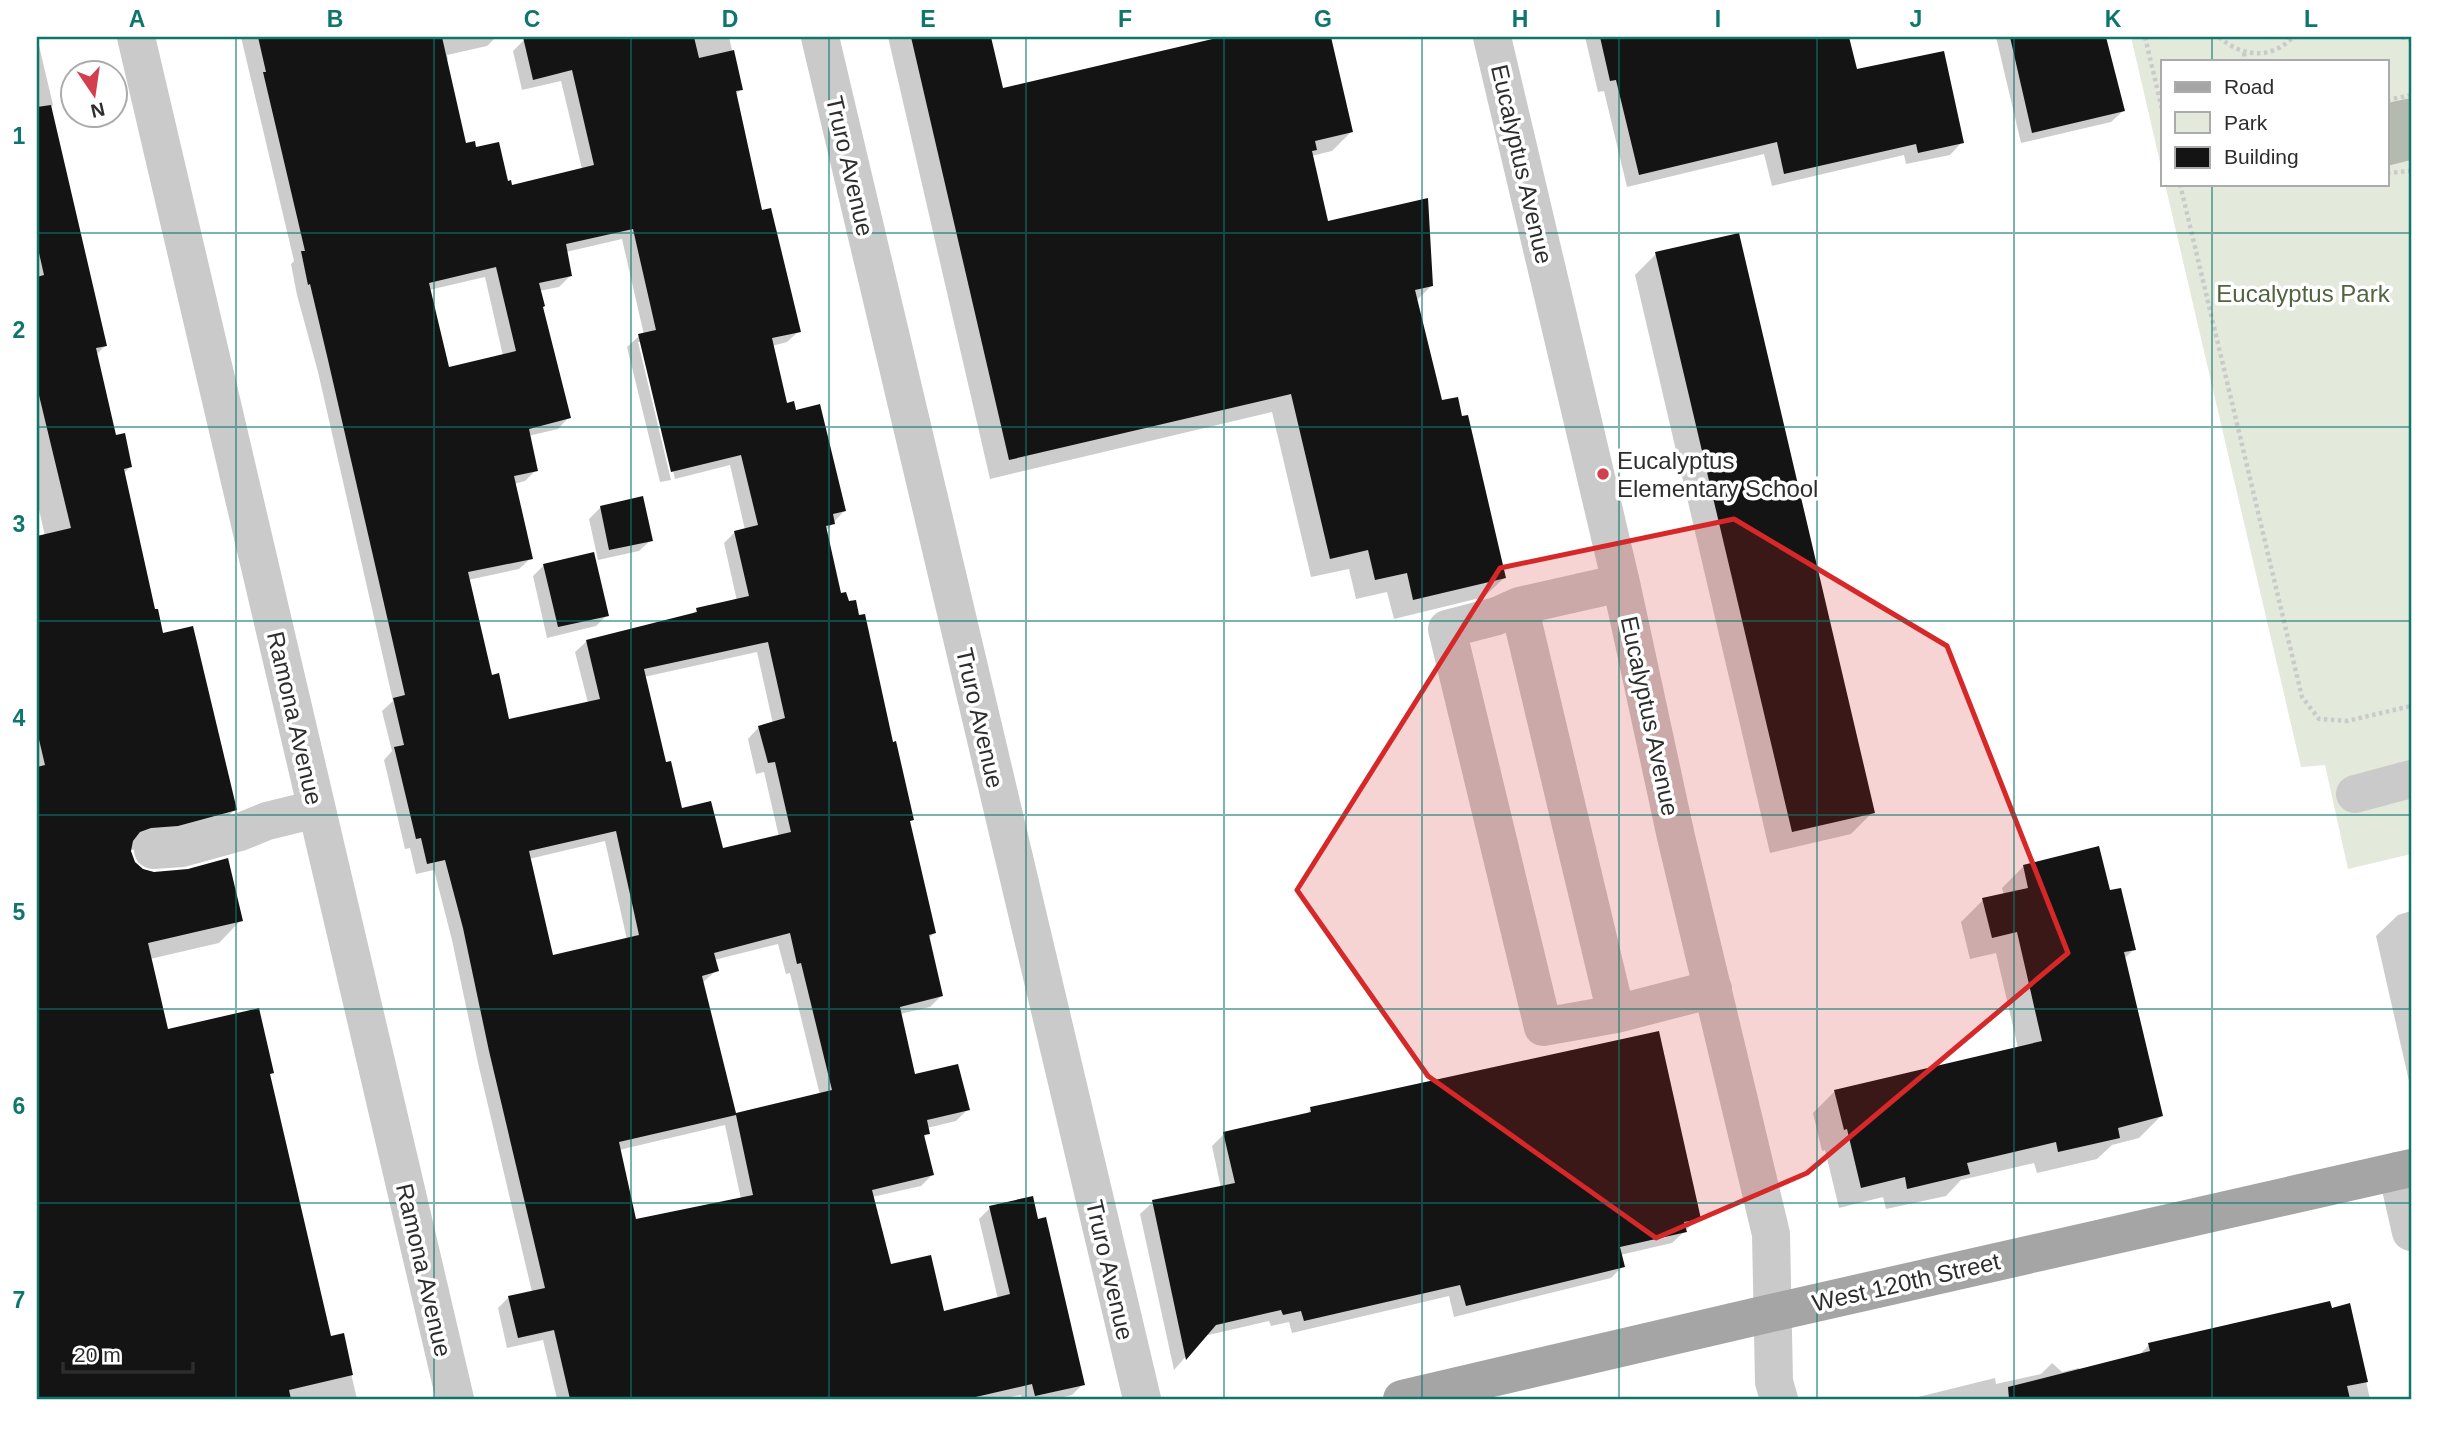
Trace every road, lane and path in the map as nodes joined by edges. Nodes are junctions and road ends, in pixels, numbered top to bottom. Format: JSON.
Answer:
{"nodes":[{"id":1,"x":136,"y":37,"type":"edge"},
{"id":2,"x":820,"y":37,"type":"edge"},
{"id":3,"x":1492,"y":37,"type":"edge"},
{"id":4,"x":2145,"y":37,"type":"edge"},
{"id":5,"x":2219,"y":37,"type":"edge"},
{"id":6,"x":2293,"y":37,"type":"edge"},
{"id":7,"x":2402,"y":37,"type":"edge"},
{"id":8,"x":2411,"y":40,"type":"edge"},
{"id":9,"x":2244,"y":52,"type":"junction"},
{"id":10,"x":2245,"y":60,"type":"edge"},
{"id":11,"x":2411,"y":94,"type":"edge"},
{"id":12,"x":2388,"y":100,"type":"edge"},
{"id":13,"x":2161,"y":105,"type":"edge"},
{"id":14,"x":2411,"y":171,"type":"edge"},
{"id":15,"x":2388,"y":173,"type":"edge"},
{"id":16,"x":2180,"y":186,"type":"edge"},
{"id":17,"x":1621,"y":583,"type":"junction"},
{"id":18,"x":1519,"y":606,"type":"junction"},
{"id":19,"x":2411,"y":706,"type":"edge"},
{"id":20,"x":2411,"y":779,"type":"edge"},
{"id":21,"x":2355,"y":794,"type":"dead end"},
{"id":22,"x":316,"y":809,"type":"junction"},
{"id":23,"x":153,"y":850,"type":"dead end"},
{"id":24,"x":1713,"y":989,"type":"junction"},
{"id":25,"x":1616,"y":1014,"type":"junction"},
{"id":26,"x":2404,"y":1170,"type":"edge"},
{"id":27,"x":2411,"y":1233,"type":"edge"},
{"id":28,"x":1771,"y":1313,"type":"junction"},
{"id":29,"x":454,"y":1399,"type":"edge"},
{"id":30,"x":1142,"y":1399,"type":"edge"},
{"id":31,"x":1402,"y":1399,"type":"edge"},
{"id":32,"x":1779,"y":1399,"type":"edge"}],
"edges":[{"from":1,"to":22,"type":"street","name":"Ramona Avenue"},
{"from":2,"to":30,"type":"street","name":"Truro Avenue"},
{"from":3,"to":17,"type":"street","name":"Eucalyptus Avenue"},
{"from":4,"to":13,"type":"path"},
{"from":5,"to":9,"type":"path"},
{"from":6,"to":9,"type":"path"},
{"from":7,"to":8,"type":"path"},
{"from":9,"to":10,"type":"path"},
{"from":11,"to":12,"type":"path"},
{"from":14,"to":15,"type":"path"},
{"from":16,"to":19,"type":"path"},
{"from":17,"to":18,"type":"street"},
{"from":17,"to":24,"type":"street","name":"Eucalyptus Avenue"},
{"from":18,"to":25,"type":"street"},
{"from":18,"to":25,"type":"street"},
{"from":20,"to":21,"type":"street"},
{"from":22,"to":23,"type":"street"},
{"from":22,"to":29,"type":"street","name":"Ramona Avenue"},
{"from":24,"to":25,"type":"street"},
{"from":24,"to":28,"type":"street","name":"Eucalyptus Avenue"},
{"from":26,"to":27,"type":"street"},
{"from":26,"to":28,"type":"main road","name":"West 120th Street"},
{"from":28,"to":31,"type":"main road","name":"West 120th Street"},
{"from":28,"to":32,"type":"street","name":"Eucalyptus Avenue"}]}
